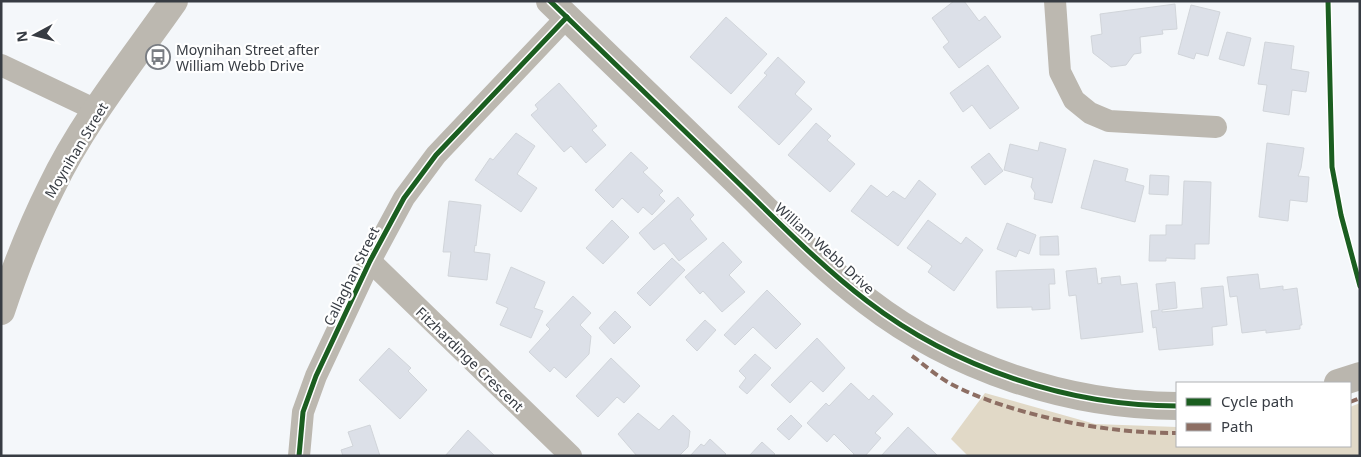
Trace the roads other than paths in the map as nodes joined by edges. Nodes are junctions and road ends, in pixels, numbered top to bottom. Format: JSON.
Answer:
{"nodes":[{"id":1,"x":174,"y":1,"type":"edge"},
{"id":2,"x":1055,"y":1,"type":"edge"},
{"id":3,"x":558,"y":9,"type":"edge"},
{"id":4,"x":1,"y":65,"type":"edge"},
{"id":5,"x":98,"y":111,"type":"junction"},
{"id":6,"x":1216,"y":127,"type":"dead end"},
{"id":7,"x":370,"y":261,"type":"junction"},
{"id":8,"x":1,"y":311,"type":"edge"},
{"id":9,"x":1360,"y":376,"type":"edge"},
{"id":10,"x":1341,"y":382,"type":"edge"},
{"id":11,"x":1176,"y":406,"type":"edge"},
{"id":12,"x":299,"y":456,"type":"edge"},
{"id":13,"x":571,"y":456,"type":"edge"}],
"edges":[{"from":1,"to":5,"type":"street","name":"Moynihan Street"},
{"from":2,"to":6,"type":"street"},
{"from":3,"to":7,"type":"street","name":"Callaghan Street"},
{"from":3,"to":11,"type":"main road","name":"William Webb Drive"},
{"from":4,"to":5,"type":"street"},
{"from":5,"to":8,"type":"street","name":"Moynihan Street"},
{"from":7,"to":12,"type":"street","name":"Callaghan Street"},
{"from":7,"to":13,"type":"street","name":"Fitzhardinge Crescent"},
{"from":9,"to":10,"type":"main road"}]}
